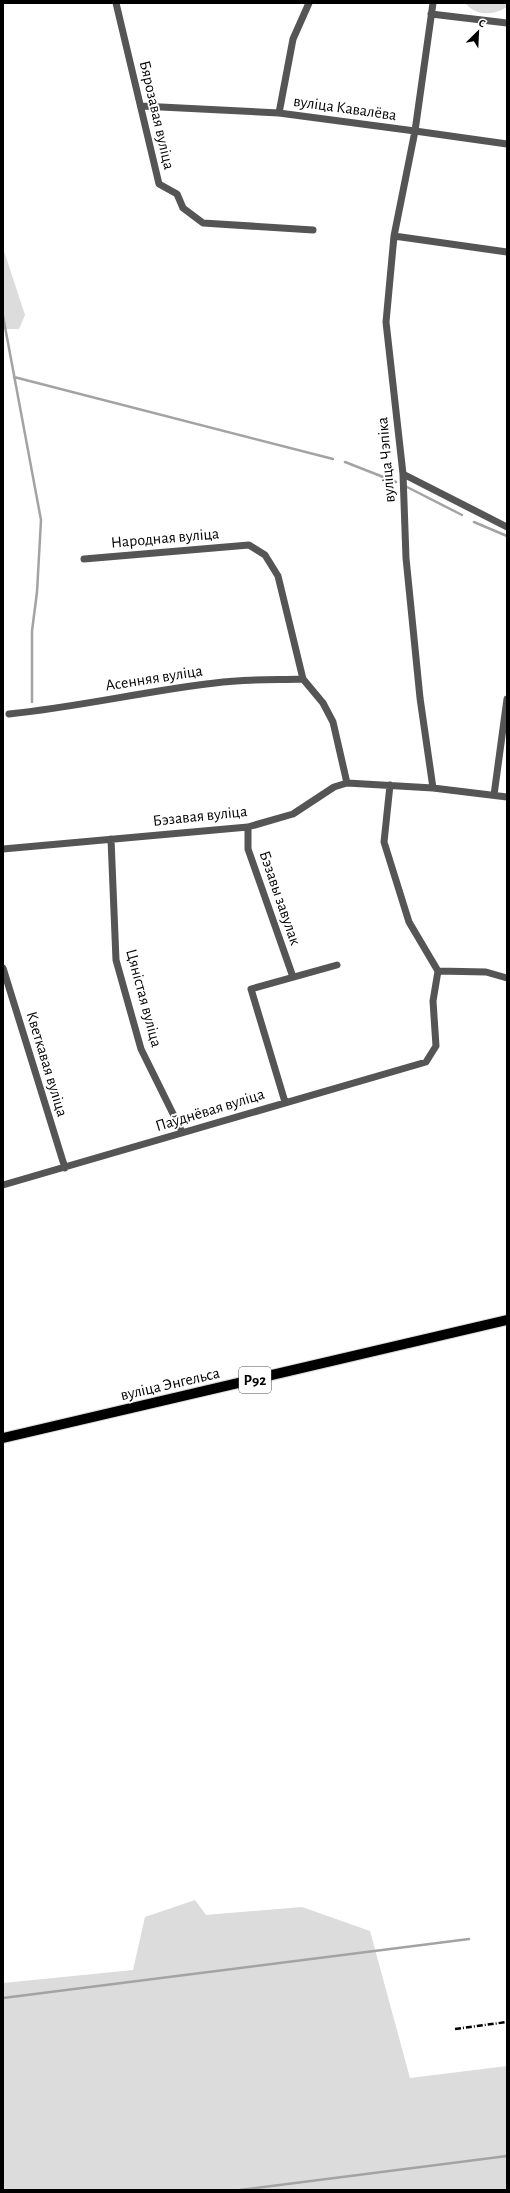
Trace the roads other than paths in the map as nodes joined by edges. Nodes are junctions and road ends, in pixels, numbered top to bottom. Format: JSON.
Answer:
{"nodes":[{"id":1,"x":116,"y":3,"type":"edge"},
{"id":2,"x":309,"y":3,"type":"edge"},
{"id":3,"x":433,"y":3,"type":"edge"},
{"id":4,"x":431,"y":14,"type":"junction"},
{"id":5,"x":507,"y":23,"type":"edge"},
{"id":6,"x":141,"y":106,"type":"junction"},
{"id":7,"x":279,"y":113,"type":"junction"},
{"id":8,"x":415,"y":131,"type":"junction"},
{"id":9,"x":507,"y":144,"type":"edge"},
{"id":10,"x":313,"y":230,"type":"dead end"},
{"id":11,"x":394,"y":236,"type":"junction"},
{"id":12,"x":507,"y":252,"type":"edge"},
{"id":13,"x":403,"y":474,"type":"junction"},
{"id":14,"x":507,"y":527,"type":"edge"},
{"id":15,"x":84,"y":559,"type":"dead end"},
{"id":16,"x":303,"y":679,"type":"junction"},
{"id":17,"x":507,"y":699,"type":"edge"},
{"id":18,"x":9,"y":714,"type":"dead end"},
{"id":19,"x":347,"y":783,"type":"junction"},
{"id":20,"x":390,"y":785,"type":"junction"},
{"id":21,"x":433,"y":788,"type":"junction"},
{"id":22,"x":494,"y":795,"type":"junction"},
{"id":23,"x":507,"y":797,"type":"edge"},
{"id":24,"x":248,"y":827,"type":"junction"},
{"id":25,"x":111,"y":838,"type":"junction"},
{"id":26,"x":3,"y":849,"type":"edge"},
{"id":27,"x":337,"y":965,"type":"dead end"},
{"id":28,"x":3,"y":968,"type":"edge"},
{"id":29,"x":438,"y":971,"type":"junction"},
{"id":30,"x":293,"y":977,"type":"junction"},
{"id":31,"x":507,"y":978,"type":"edge"},
{"id":32,"x":285,"y":1102,"type":"junction"},
{"id":33,"x":182,"y":1132,"type":"junction"},
{"id":34,"x":65,"y":1168,"type":"junction"},
{"id":35,"x":3,"y":1185,"type":"edge"},
{"id":36,"x":507,"y":1320,"type":"edge"},
{"id":37,"x":3,"y":1438,"type":"edge"}],
"edges":[{"from":1,"to":6,"type":"street","name":"Бярозавая вуліца"},
{"from":2,"to":7,"type":"street"},
{"from":3,"to":4,"type":"street","name":"вуліца Кавалёва"},
{"from":4,"to":5,"type":"street"},
{"from":4,"to":8,"type":"street","name":"вуліца Кавалёва"},
{"from":6,"to":7,"type":"street","name":"вуліца Кавалёва"},
{"from":6,"to":10,"type":"street","name":"Бярозавая вуліца"},
{"from":7,"to":8,"type":"street","name":"вуліца Кавалёва"},
{"from":8,"to":9,"type":"street"},
{"from":8,"to":11,"type":"street","name":"вуліца Чэпіка"},
{"from":11,"to":12,"type":"street"},
{"from":11,"to":13,"type":"street","name":"вуліца Чэпіка"},
{"from":13,"to":14,"type":"street"},
{"from":13,"to":21,"type":"street","name":"вуліца Чэпіка"},
{"from":15,"to":16,"type":"street","name":"Народная вуліца"},
{"from":16,"to":18,"type":"street","name":"Асенняя вуліца"},
{"from":16,"to":19,"type":"street"},
{"from":17,"to":22,"type":"street"},
{"from":19,"to":20,"type":"street","name":"Бэзавая вуліца"},
{"from":19,"to":24,"type":"street","name":"Бэзавая вуліца"},
{"from":20,"to":21,"type":"street","name":"Бэзавая вуліца"},
{"from":20,"to":29,"type":"street"},
{"from":21,"to":22,"type":"street","name":"Бэзавая вуліца"},
{"from":22,"to":23,"type":"street","name":"Бэзавая вуліца"},
{"from":24,"to":25,"type":"street","name":"Бэзавая вуліца"},
{"from":24,"to":30,"type":"street","name":"Бэзавы завулак"},
{"from":25,"to":26,"type":"street","name":"Бэзавая вуліца"},
{"from":25,"to":33,"type":"street","name":"Цяністая вуліца"},
{"from":27,"to":30,"type":"street"},
{"from":28,"to":34,"type":"street","name":"Кветкавая вуліца"},
{"from":29,"to":31,"type":"street"},
{"from":29,"to":32,"type":"street","name":"Паўднёвая вуліца"},
{"from":30,"to":32,"type":"street"},
{"from":32,"to":33,"type":"street","name":"Паўднёвая вуліца"},
{"from":33,"to":34,"type":"street","name":"Паўднёвая вуліца"},
{"from":34,"to":35,"type":"street","name":"Паўднёвая вуліца"},
{"from":36,"to":37,"type":"main road","name":"вуліца Энгельса","number":"Р92"}]}
